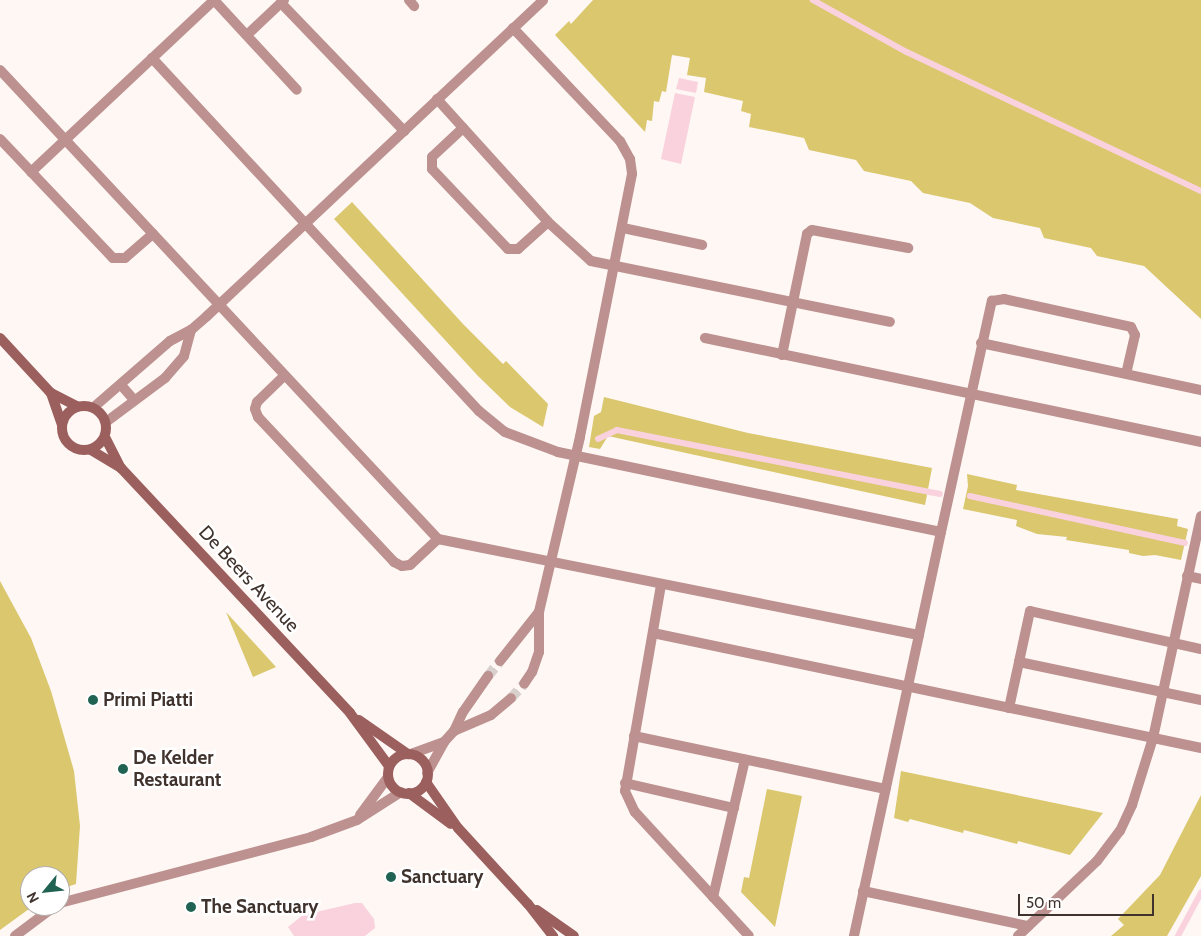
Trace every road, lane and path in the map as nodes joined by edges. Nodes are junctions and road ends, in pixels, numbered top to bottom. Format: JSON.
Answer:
{"nodes":[{"id":1,"x":214,"y":0,"type":"edge"},
{"id":2,"x":543,"y":0,"type":"edge"},
{"id":3,"x":282,"y":2,"type":"edge"},
{"id":4,"x":513,"y":28,"type":"junction"},
{"id":5,"x":247,"y":35,"type":"junction"},
{"id":6,"x":152,"y":58,"type":"junction"},
{"id":7,"x":0,"y":70,"type":"edge"},
{"id":8,"x":297,"y":90,"type":"dead end"},
{"id":9,"x":437,"y":99,"type":"junction"},
{"id":10,"x":463,"y":128,"type":"junction"},
{"id":11,"x":404,"y":130,"type":"junction"},
{"id":12,"x":0,"y":139,"type":"edge"},
{"id":13,"x":65,"y":140,"type":"junction"},
{"id":14,"x":31,"y":172,"type":"junction"},
{"id":15,"x":548,"y":222,"type":"junction"},
{"id":16,"x":305,"y":223,"type":"junction"},
{"id":17,"x":623,"y":228,"type":"junction"},
{"id":18,"x":153,"y":234,"type":"junction"},
{"id":19,"x":702,"y":245,"type":"dead end"},
{"id":20,"x":908,"y":248,"type":"dead end"},
{"id":21,"x":616,"y":267,"type":"junction"},
{"id":22,"x":794,"y":303,"type":"junction"},
{"id":23,"x":218,"y":305,"type":"junction"},
{"id":24,"x":890,"y":322,"type":"dead end"},
{"id":25,"x":191,"y":330,"type":"junction"},
{"id":26,"x":0,"y":338,"type":"edge"},
{"id":27,"x":705,"y":338,"type":"dead end"},
{"id":28,"x":981,"y":344,"type":"junction"},
{"id":29,"x":782,"y":355,"type":"junction"},
{"id":30,"x":1126,"y":373,"type":"junction"},
{"id":31,"x":284,"y":376,"type":"junction"},
{"id":32,"x":121,"y":385,"type":"junction"},
{"id":33,"x":1201,"y":390,"type":"edge"},
{"id":34,"x":51,"y":393,"type":"junction"},
{"id":35,"x":971,"y":394,"type":"junction"},
{"id":36,"x":134,"y":400,"type":"junction"},
{"id":37,"x":77,"y":406,"type":"junction"},
{"id":38,"x":94,"y":407,"type":"junction"},
{"id":39,"x":106,"y":422,"type":"junction"},
{"id":40,"x":62,"y":425,"type":"junction"},
{"id":41,"x":105,"y":437,"type":"junction"},
{"id":42,"x":1201,"y":442,"type":"edge"},
{"id":43,"x":90,"y":450,"type":"junction"},
{"id":44,"x":575,"y":456,"type":"junction"},
{"id":45,"x":121,"y":468,"type":"junction"},
{"id":46,"x":1201,"y":516,"type":"edge"},
{"id":47,"x":941,"y":532,"type":"junction"},
{"id":48,"x":438,"y":539,"type":"junction"},
{"id":49,"x":552,"y":563,"type":"junction"},
{"id":50,"x":1188,"y":576,"type":"junction"},
{"id":51,"x":1201,"y":579,"type":"edge"},
{"id":52,"x":661,"y":585,"type":"junction"},
{"id":53,"x":539,"y":612,"type":"junction"},
{"id":54,"x":652,"y":633,"type":"junction"},
{"id":55,"x":919,"y":635,"type":"junction"},
{"id":56,"x":1175,"y":642,"type":"junction"},
{"id":57,"x":1201,"y":649,"type":"edge"},
{"id":58,"x":500,"y":661,"type":"tunnel mouth"},
{"id":59,"x":1019,"y":662,"type":"junction"},
{"id":60,"x":488,"y":676,"type":"tunnel mouth"},
{"id":61,"x":524,"y":684,"type":"tunnel mouth"},
{"id":62,"x":908,"y":686,"type":"junction"},
{"id":63,"x":1162,"y":692,"type":"junction"},
{"id":64,"x":511,"y":698,"type":"tunnel mouth"},
{"id":65,"x":1201,"y":700,"type":"edge"},
{"id":66,"x":1009,"y":708,"type":"junction"},
{"id":67,"x":350,"y":713,"type":"junction"},
{"id":68,"x":454,"y":731,"type":"junction"},
{"id":69,"x":634,"y":736,"type":"junction"},
{"id":70,"x":1153,"y":738,"type":"junction"},
{"id":71,"x":444,"y":742,"type":"junction"},
{"id":72,"x":1201,"y":748,"type":"edge"},
{"id":73,"x":409,"y":754,"type":"junction"},
{"id":74,"x":745,"y":760,"type":"junction"},
{"id":75,"x":389,"y":772,"type":"junction"},
{"id":76,"x":426,"y":778,"type":"junction"},
{"id":77,"x":625,"y":782,"type":"junction"},
{"id":78,"x":885,"y":790,"type":"junction"},
{"id":79,"x":405,"y":793,"type":"junction"},
{"id":80,"x":734,"y":808,"type":"junction"},
{"id":81,"x":357,"y":820,"type":"junction"},
{"id":82,"x":458,"y":828,"type":"junction"},
{"id":83,"x":863,"y":891,"type":"junction"},
{"id":84,"x":713,"y":897,"type":"junction"},
{"id":85,"x":70,"y":900,"type":"edge"},
{"id":86,"x":528,"y":904,"type":"junction"},
{"id":87,"x":42,"y":916,"type":"edge"},
{"id":88,"x":1028,"y":926,"type":"junction"},
{"id":89,"x":15,"y":936,"type":"edge"},
{"id":90,"x":553,"y":936,"type":"edge"},
{"id":91,"x":574,"y":936,"type":"edge"},
{"id":92,"x":749,"y":936,"type":"edge"},
{"id":93,"x":854,"y":936,"type":"edge"},
{"id":94,"x":1018,"y":936,"type":"edge"}],
"edges":[{"from":1,"to":5,"type":"street"},
{"from":1,"to":6,"type":"street"},
{"from":2,"to":4,"type":"street"},
{"from":3,"to":5,"type":"street"},
{"from":3,"to":11,"type":"street"},
{"from":4,"to":9,"type":"street"},
{"from":4,"to":17,"type":"street"},
{"from":5,"to":8,"type":"street"},
{"from":6,"to":13,"type":"street"},
{"from":6,"to":16,"type":"street"},
{"from":7,"to":13,"type":"street"},
{"from":9,"to":10,"type":"street"},
{"from":9,"to":11,"type":"street"},
{"from":10,"to":15,"type":"street"},
{"from":10,"to":15,"type":"street"},
{"from":11,"to":16,"type":"street"},
{"from":12,"to":14,"type":"street"},
{"from":13,"to":14,"type":"street"},
{"from":13,"to":18,"type":"street"},
{"from":14,"to":18,"type":"street"},
{"from":15,"to":21,"type":"street"},
{"from":16,"to":23,"type":"street"},
{"from":16,"to":44,"type":"street"},
{"from":17,"to":19,"type":"street"},
{"from":17,"to":21,"type":"street"},
{"from":18,"to":23,"type":"street"},
{"from":20,"to":22,"type":"street"},
{"from":21,"to":22,"type":"street"},
{"from":21,"to":44,"type":"street"},
{"from":22,"to":24,"type":"street"},
{"from":22,"to":29,"type":"street"},
{"from":23,"to":25,"type":"street"},
{"from":23,"to":31,"type":"street"},
{"from":25,"to":32,"type":"street"},
{"from":25,"to":36,"type":"street"},
{"from":26,"to":34,"type":"street"},
{"from":27,"to":29,"type":"street"},
{"from":28,"to":30,"type":"street"},
{"from":28,"to":30,"type":"street"},
{"from":28,"to":35,"type":"street"},
{"from":29,"to":35,"type":"street"},
{"from":30,"to":33,"type":"street"},
{"from":31,"to":48,"type":"street"},
{"from":31,"to":48,"type":"street"},
{"from":32,"to":36,"type":"street"},
{"from":32,"to":38,"type":"street"},
{"from":34,"to":37,"type":"street"},
{"from":34,"to":40,"type":"street"},
{"from":35,"to":42,"type":"street"},
{"from":35,"to":47,"type":"street"},
{"from":36,"to":39,"type":"street"},
{"from":37,"to":38,"type":"street"},
{"from":37,"to":40,"type":"street"},
{"from":38,"to":39,"type":"street"},
{"from":39,"to":41,"type":"street"},
{"from":40,"to":43,"type":"street"},
{"from":41,"to":43,"type":"street"},
{"from":41,"to":45,"type":"street","name":"De Beers Avenue"},
{"from":43,"to":45,"type":"street","name":"De Beers Avenue"},
{"from":44,"to":47,"type":"street"},
{"from":44,"to":49,"type":"street"},
{"from":45,"to":67,"type":"street","name":"De Beers Avenue"},
{"from":46,"to":50,"type":"street"},
{"from":47,"to":55,"type":"street"},
{"from":48,"to":49,"type":"street"},
{"from":49,"to":52,"type":"street"},
{"from":49,"to":53,"type":"street"},
{"from":50,"to":51,"type":"street"},
{"from":50,"to":56,"type":"street"},
{"from":52,"to":54,"type":"street"},
{"from":52,"to":55,"type":"street"},
{"from":53,"to":58,"type":"street"},
{"from":53,"to":61,"type":"street"},
{"from":54,"to":62,"type":"street"},
{"from":54,"to":69,"type":"street"},
{"from":55,"to":62,"type":"street"},
{"from":56,"to":57,"type":"street"},
{"from":56,"to":59,"type":"street"},
{"from":56,"to":63,"type":"street"},
{"from":59,"to":63,"type":"street"},
{"from":59,"to":66,"type":"street"},
{"from":60,"to":68,"type":"street"},
{"from":62,"to":66,"type":"street"},
{"from":62,"to":78,"type":"street"},
{"from":63,"to":65,"type":"street"},
{"from":63,"to":70,"type":"street"},
{"from":64,"to":68,"type":"street"},
{"from":66,"to":70,"type":"street"},
{"from":67,"to":73,"type":"street","name":"De Beers Avenue"},
{"from":67,"to":75,"type":"street","name":"De Beers Avenue"},
{"from":68,"to":71,"type":"street"},
{"from":69,"to":74,"type":"street"},
{"from":69,"to":77,"type":"street"},
{"from":70,"to":72,"type":"street"},
{"from":70,"to":88,"type":"street"},
{"from":71,"to":73,"type":"street"},
{"from":71,"to":76,"type":"street"},
{"from":73,"to":75,"type":"street"},
{"from":73,"to":76,"type":"street"},
{"from":74,"to":78,"type":"street"},
{"from":74,"to":80,"type":"street"},
{"from":75,"to":79,"type":"street"},
{"from":75,"to":81,"type":"street"},
{"from":76,"to":79,"type":"street"},
{"from":76,"to":82,"type":"street"},
{"from":77,"to":80,"type":"street"},
{"from":77,"to":84,"type":"street"},
{"from":78,"to":83,"type":"street"},
{"from":79,"to":81,"type":"street"},
{"from":79,"to":82,"type":"street"},
{"from":80,"to":84,"type":"street"},
{"from":81,"to":85,"type":"street"},
{"from":82,"to":86,"type":"street"},
{"from":83,"to":88,"type":"street"},
{"from":83,"to":93,"type":"street"},
{"from":84,"to":92,"type":"street"},
{"from":86,"to":90,"type":"street"},
{"from":86,"to":91,"type":"street"},
{"from":87,"to":89,"type":"street"},
{"from":88,"to":94,"type":"street"}]}
